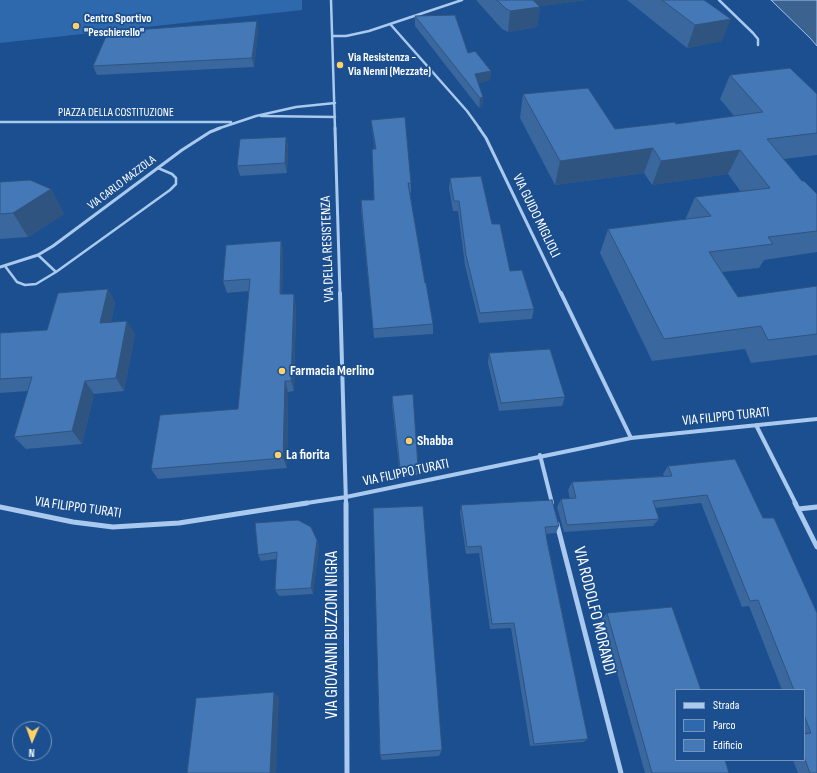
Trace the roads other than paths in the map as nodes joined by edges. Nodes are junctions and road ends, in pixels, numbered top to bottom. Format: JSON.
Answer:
{"nodes":[{"id":1,"x":331,"y":0,"type":"edge"},
{"id":2,"x":462,"y":0,"type":"edge"},
{"id":3,"x":719,"y":0,"type":"edge"},
{"id":4,"x":391,"y":25,"type":"junction"},
{"id":5,"x":333,"y":36,"type":"junction"},
{"id":6,"x":758,"y":45,"type":"dead end"},
{"id":7,"x":334,"y":103,"type":"junction"},
{"id":8,"x":256,"y":116,"type":"junction"},
{"id":9,"x":335,"y":117,"type":"junction"},
{"id":10,"x":0,"y":122,"type":"edge"},
{"id":11,"x":232,"y":122,"type":"junction"},
{"id":12,"x":158,"y":168,"type":"junction"},
{"id":13,"x":38,"y":255,"type":"junction"},
{"id":14,"x":5,"y":266,"type":"junction"},
{"id":15,"x":0,"y":267,"type":"edge"},
{"id":16,"x":56,"y":272,"type":"junction"},
{"id":17,"x":817,"y":418,"type":"edge"},
{"id":18,"x":756,"y":425,"type":"junction"},
{"id":19,"x":631,"y":438,"type":"junction"},
{"id":20,"x":540,"y":455,"type":"junction"},
{"id":21,"x":346,"y":497,"type":"junction"},
{"id":22,"x":0,"y":507,"type":"edge"},
{"id":23,"x":817,"y":507,"type":"edge"},
{"id":24,"x":798,"y":509,"type":"junction"},
{"id":25,"x":554,"y":510,"type":"edge"},
{"id":26,"x":556,"y":517,"type":"edge"},
{"id":27,"x":817,"y":547,"type":"edge"},
{"id":28,"x":347,"y":773,"type":"edge"},
{"id":29,"x":621,"y":773,"type":"edge"}],
"edges":[{"from":1,"to":5,"type":"street","name":"VIA DELLA RESISTENZA"},
{"from":2,"to":4,"type":"street"},
{"from":3,"to":6,"type":"street"},
{"from":4,"to":5,"type":"street"},
{"from":4,"to":19,"type":"street","name":"VIA GUIDO MIGLIOLI"},
{"from":5,"to":7,"type":"street","name":"VIA DELLA RESISTENZA"},
{"from":7,"to":8,"type":"street","name":"VIA CARLO MAZZOLA"},
{"from":7,"to":9,"type":"street","name":"VIA DELLA RESISTENZA"},
{"from":8,"to":9,"type":"street","name":"VIA CARLO MAZZOLA"},
{"from":8,"to":11,"type":"street","name":"VIA CARLO MAZZOLA"},
{"from":9,"to":21,"type":"street","name":"VIA DELLA RESISTENZA"},
{"from":10,"to":11,"type":"street","name":"PIAZZA DELLA COSTITUZIONE"},
{"from":11,"to":12,"type":"street","name":"VIA CARLO MAZZOLA"},
{"from":12,"to":13,"type":"street","name":"VIA CARLO MAZZOLA"},
{"from":12,"to":16,"type":"lane"},
{"from":13,"to":14,"type":"street","name":"VIA CARLO MAZZOLA"},
{"from":13,"to":16,"type":"lane"},
{"from":14,"to":15,"type":"street","name":"VIA CARLO MAZZOLA"},
{"from":14,"to":16,"type":"lane"},
{"from":17,"to":18,"type":"street","name":"VIA FILIPPO TURATI"},
{"from":18,"to":19,"type":"street","name":"VIA FILIPPO TURATI"},
{"from":18,"to":24,"type":"street"},
{"from":19,"to":20,"type":"street","name":"VIA FILIPPO TURATI"},
{"from":20,"to":21,"type":"street","name":"VIA FILIPPO TURATI"},
{"from":20,"to":25,"type":"street"},
{"from":21,"to":22,"type":"street","name":"VIA FILIPPO TURATI"},
{"from":21,"to":28,"type":"street","name":"VIA GIOVANNI BUZZONI NIGRA"},
{"from":23,"to":24,"type":"street"},
{"from":24,"to":27,"type":"street"},
{"from":26,"to":29,"type":"street","name":"VIA RODOLFO MORANDI"}]}
